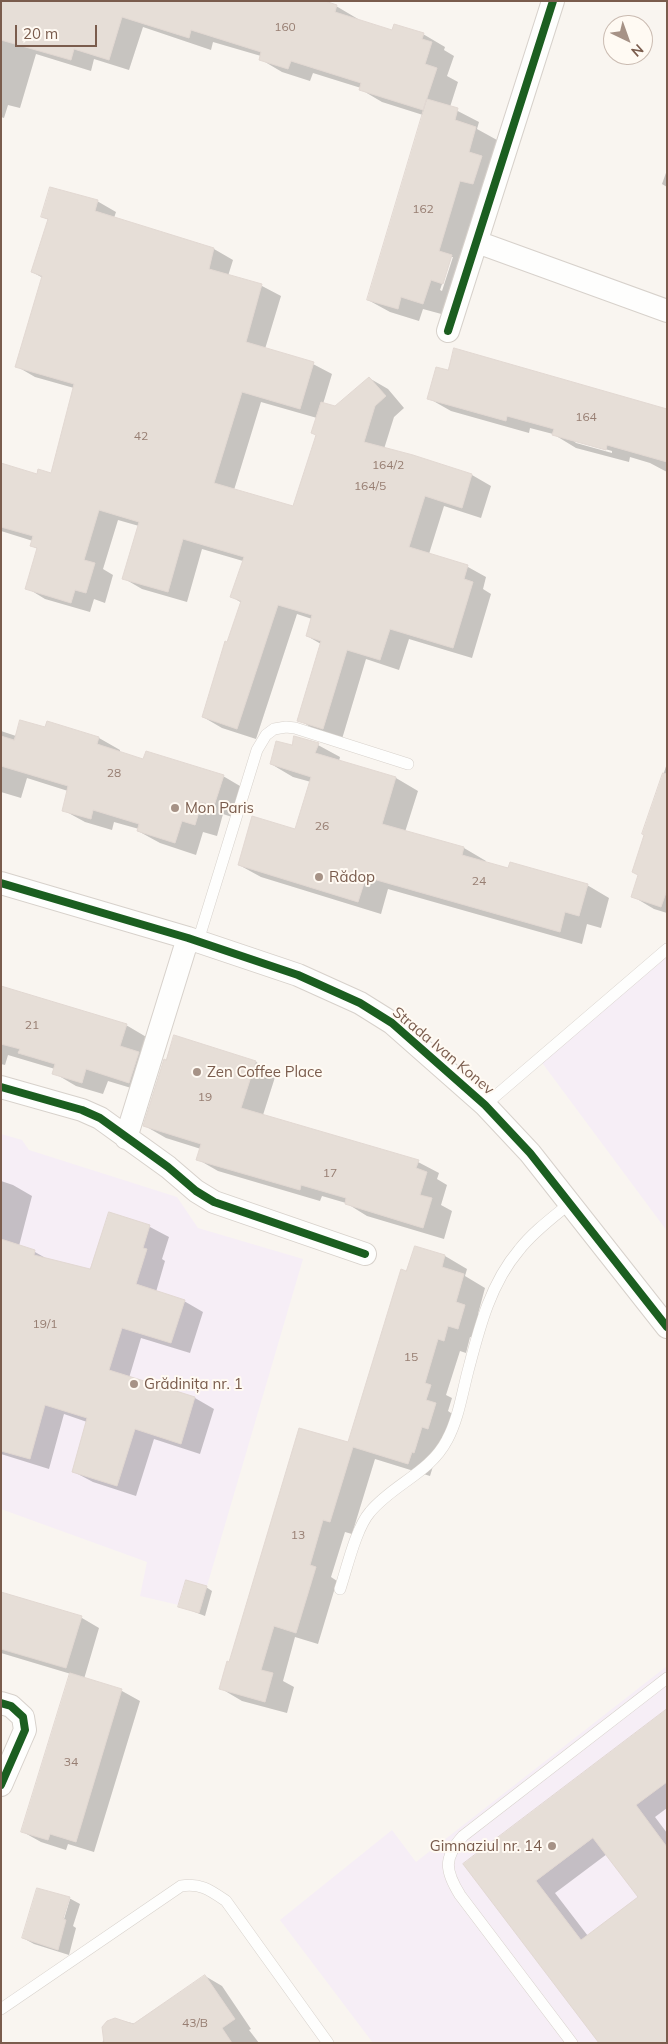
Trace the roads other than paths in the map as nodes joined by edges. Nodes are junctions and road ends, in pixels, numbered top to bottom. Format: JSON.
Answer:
{"nodes":[{"id":1,"x":553,"y":1,"type":"edge"},
{"id":2,"x":477,"y":242,"type":"junction"},
{"id":3,"x":667,"y":311,"type":"edge"},
{"id":4,"x":448,"y":331,"type":"dead end"},
{"id":5,"x":408,"y":764,"type":"dead end"},
{"id":6,"x":1,"y":883,"type":"edge"},
{"id":7,"x":193,"y":940,"type":"junction"},
{"id":8,"x":667,"y":950,"type":"edge"},
{"id":9,"x":1,"y":1087,"type":"edge"},
{"id":10,"x":485,"y":1104,"type":"junction"},
{"id":11,"x":126,"y":1138,"type":"junction"},
{"id":12,"x":569,"y":1204,"type":"junction"},
{"id":13,"x":365,"y":1254,"type":"dead end"},
{"id":14,"x":667,"y":1327,"type":"edge"},
{"id":15,"x":340,"y":1589,"type":"dead end"},
{"id":16,"x":667,"y":1678,"type":"edge"},
{"id":17,"x":1,"y":1703,"type":"edge"},
{"id":18,"x":2,"y":1778,"type":"edge"},
{"id":19,"x":1,"y":2010,"type":"edge"},
{"id":20,"x":328,"y":2043,"type":"edge"},
{"id":21,"x":572,"y":2043,"type":"edge"}],
"edges":[{"from":1,"to":2,"type":"street"},
{"from":2,"to":3,"type":"street"},
{"from":2,"to":4,"type":"street"},
{"from":5,"to":7,"type":"lane"},
{"from":6,"to":7,"type":"street","name":"Strada Ivan Konev"},
{"from":7,"to":10,"type":"street","name":"Strada Ivan Konev"},
{"from":7,"to":11,"type":"street"},
{"from":8,"to":10,"type":"lane"},
{"from":9,"to":11,"type":"street"},
{"from":10,"to":12,"type":"street","name":"Strada Ivan Konev"},
{"from":11,"to":13,"type":"street"},
{"from":12,"to":14,"type":"street","name":"Strada Ivan Konev"},
{"from":12,"to":15,"type":"lane"},
{"from":16,"to":21,"type":"lane"},
{"from":17,"to":18,"type":"street"},
{"from":19,"to":20,"type":"lane"}]}
